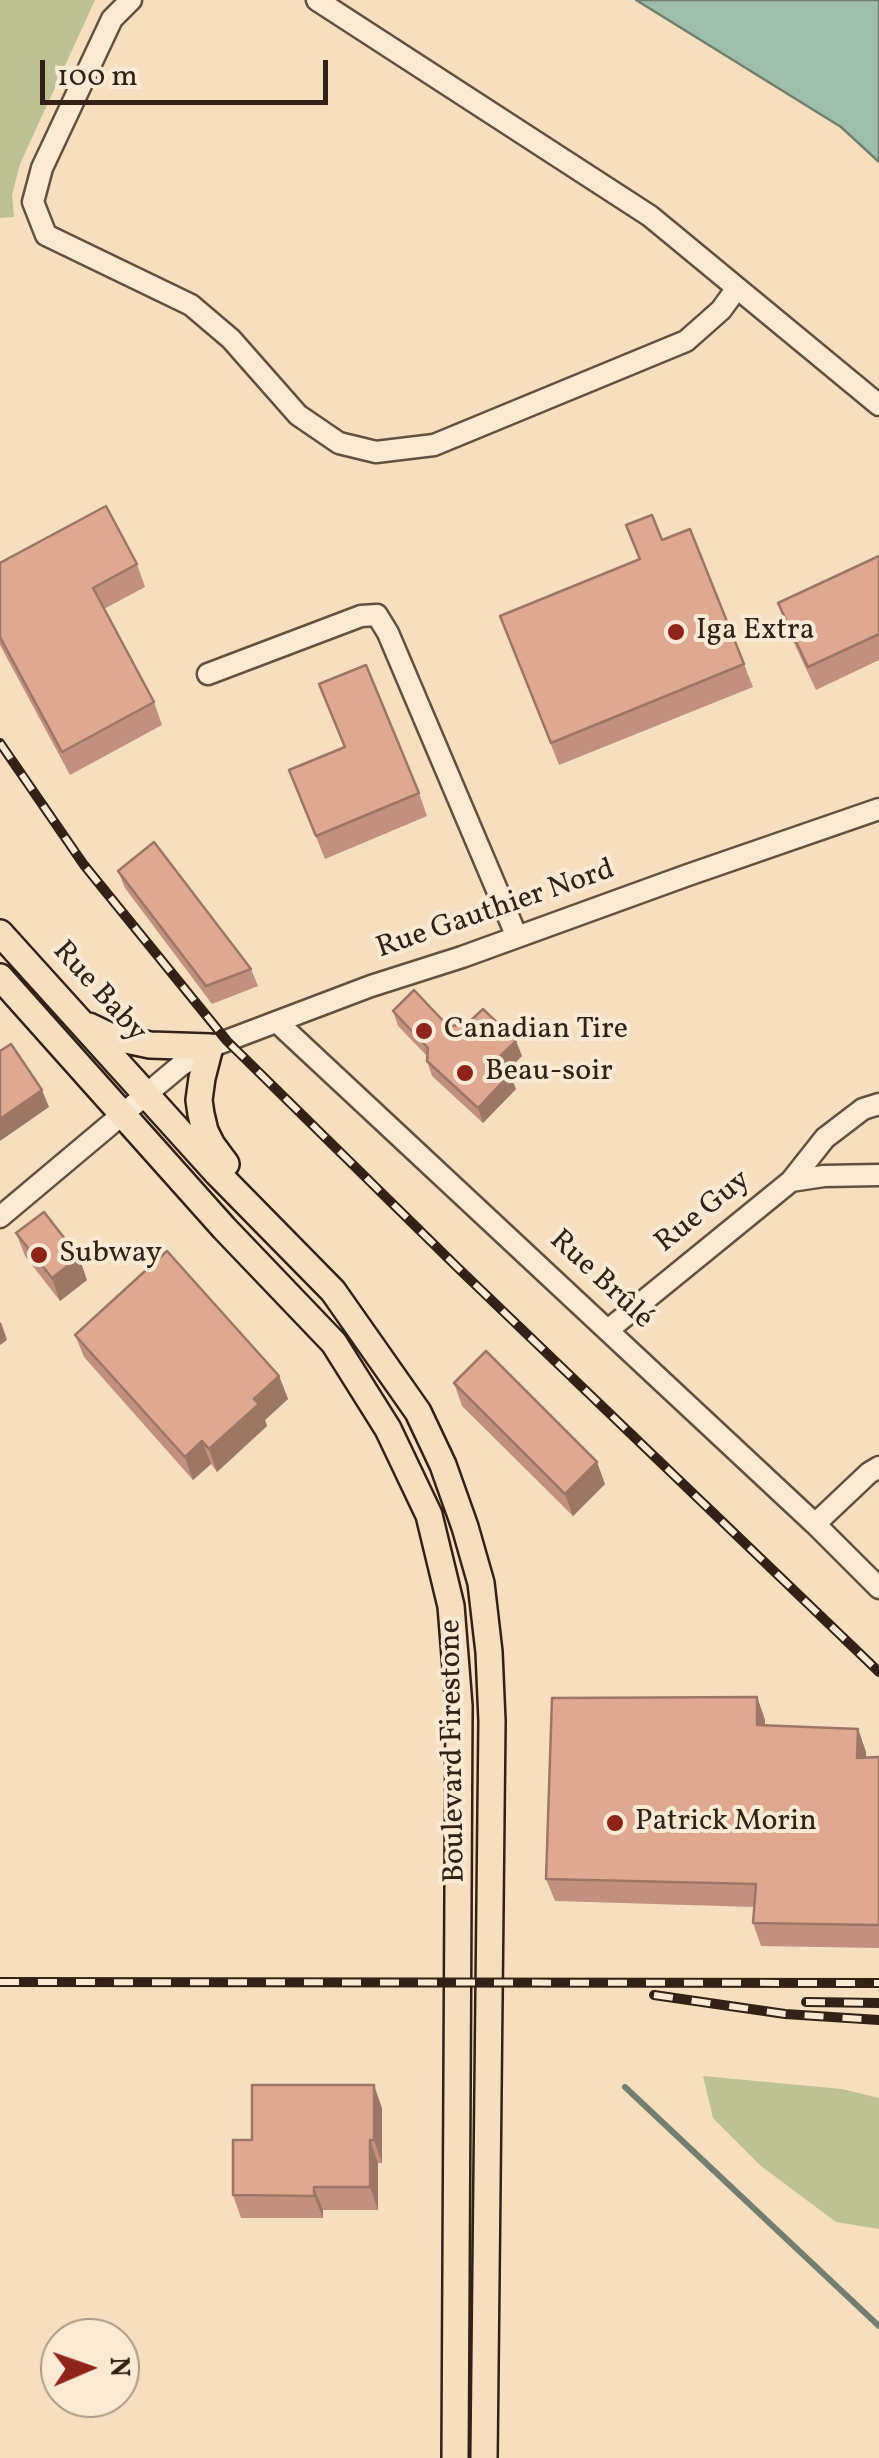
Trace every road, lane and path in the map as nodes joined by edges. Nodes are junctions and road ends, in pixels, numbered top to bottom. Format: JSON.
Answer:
{"nodes":[{"id":1,"x":131,"y":0,"type":"edge"},
{"id":2,"x":317,"y":0,"type":"edge"},
{"id":3,"x":737,"y":288,"type":"junction"},
{"id":4,"x":879,"y":404,"type":"edge"},
{"id":5,"x":208,"y":674,"type":"dead end"},
{"id":6,"x":879,"y":810,"type":"edge"},
{"id":7,"x":0,"y":934,"type":"edge"},
{"id":8,"x":517,"y":938,"type":"junction"},
{"id":9,"x":0,"y":977,"type":"edge"},
{"id":10,"x":80,"y":1022,"type":"junction"},
{"id":11,"x":277,"y":1022,"type":"junction"},
{"id":12,"x":210,"y":1047,"type":"junction"},
{"id":13,"x":147,"y":1096,"type":"junction"},
{"id":14,"x":879,"y":1104,"type":"edge"},
{"id":15,"x":124,"y":1115,"type":"junction"},
{"id":16,"x":879,"y":1175,"type":"edge"},
{"id":17,"x":791,"y":1181,"type":"junction"},
{"id":18,"x":0,"y":1217,"type":"edge"},
{"id":19,"x":283,"y":1240,"type":"junction"},
{"id":20,"x":608,"y":1330,"type":"junction"},
{"id":21,"x":879,"y":1467,"type":"edge"},
{"id":22,"x":814,"y":1524,"type":"junction"},
{"id":23,"x":879,"y":1588,"type":"edge"},
{"id":24,"x":455,"y":2458,"type":"edge"},
{"id":25,"x":484,"y":2458,"type":"edge"}],
"edges":[{"from":1,"to":3,"type":"street"},
{"from":2,"to":3,"type":"street"},
{"from":3,"to":4,"type":"street"},
{"from":5,"to":8,"type":"street"},
{"from":6,"to":8,"type":"street","name":"Rue Gauthier Nord"},
{"from":7,"to":10,"type":"main road","name":"Rue Baby"},
{"from":8,"to":11,"type":"street","name":"Rue Gauthier Nord"},
{"from":9,"to":15,"type":"main road","name":"Rue Baby"},
{"from":10,"to":12,"type":"main road"},
{"from":10,"to":13,"type":"main road","name":"Rue Baby"},
{"from":11,"to":12,"type":"street","name":"Rue Gauthier Nord"},
{"from":11,"to":20,"type":"street","name":"Rue Brûlé"},
{"from":12,"to":13,"type":"street","name":"Rue Gauthier Nord"},
{"from":12,"to":19,"type":"main road"},
{"from":13,"to":15,"type":"street","name":"Rue Gauthier Nord"},
{"from":13,"to":19,"type":"main road","name":"Boulevard Firestone"},
{"from":14,"to":17,"type":"street","name":"Rue Guy"},
{"from":15,"to":18,"type":"street","name":"Rue Gauthier Nord"},
{"from":15,"to":24,"type":"main road","name":"Boulevard Firestone"},
{"from":16,"to":17,"type":"street","name":"Rue Guy"},
{"from":17,"to":20,"type":"street","name":"Rue Guy"},
{"from":19,"to":25,"type":"main road","name":"Boulevard Firestone"},
{"from":20,"to":22,"type":"street","name":"Rue Brûlé"},
{"from":21,"to":22,"type":"street"},
{"from":22,"to":23,"type":"street","name":"Rue Brûlé"}]}
